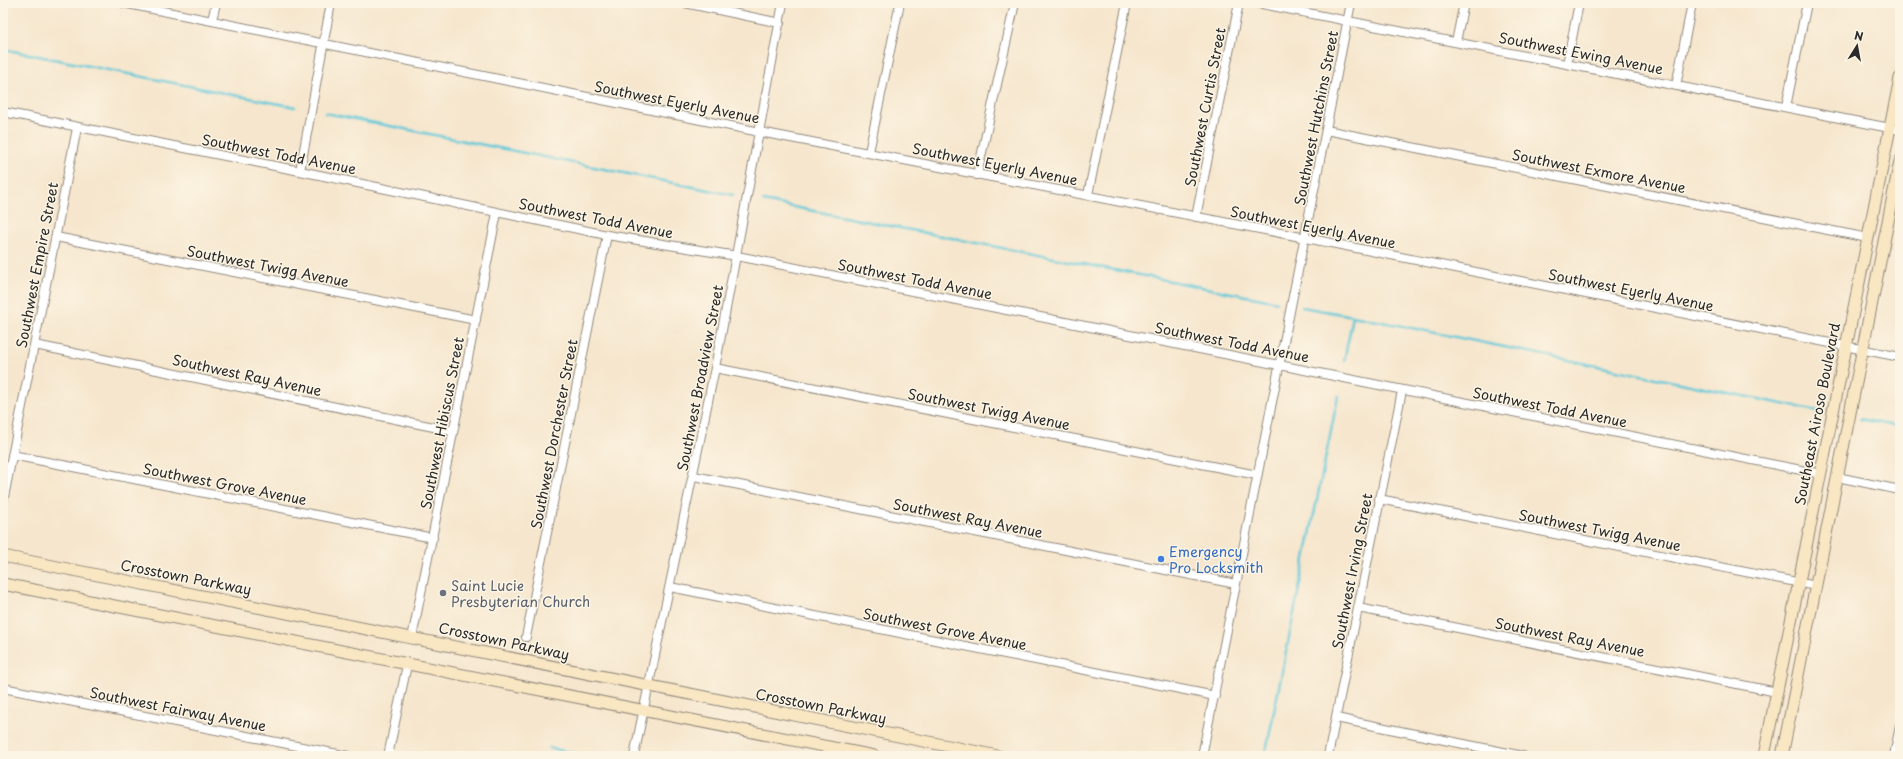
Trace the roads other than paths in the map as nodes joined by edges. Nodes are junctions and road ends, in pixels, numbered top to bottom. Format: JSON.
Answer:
{"nodes":[{"id":1,"x":123,"y":3,"type":"edge"},
{"id":2,"x":216,"y":3,"type":"edge"},
{"id":3,"x":331,"y":3,"type":"edge"},
{"id":4,"x":685,"y":3,"type":"edge"},
{"id":5,"x":783,"y":3,"type":"edge"},
{"id":6,"x":900,"y":3,"type":"edge"},
{"id":7,"x":1015,"y":3,"type":"edge"},
{"id":8,"x":1127,"y":3,"type":"edge"},
{"id":9,"x":1239,"y":3,"type":"edge"},
{"id":10,"x":1257,"y":3,"type":"edge"},
{"id":11,"x":1351,"y":3,"type":"edge"},
{"id":12,"x":1464,"y":3,"type":"edge"},
{"id":13,"x":1579,"y":3,"type":"edge"},
{"id":14,"x":1692,"y":3,"type":"edge"},
{"id":15,"x":1806,"y":3,"type":"edge"},
{"id":16,"x":212,"y":20,"type":"junction"},
{"id":17,"x":1348,"y":20,"type":"junction"},
{"id":18,"x":780,"y":22,"type":"junction"},
{"id":19,"x":1456,"y":42,"type":"junction"},
{"id":20,"x":323,"y":44,"type":"junction"},
{"id":21,"x":1567,"y":64,"type":"junction"},
{"id":22,"x":1900,"y":78,"type":"edge"},
{"id":23,"x":1676,"y":86,"type":"junction"},
{"id":24,"x":1786,"y":107,"type":"junction"},
{"id":25,"x":3,"y":112,"type":"edge"},
{"id":26,"x":78,"y":128,"type":"junction"},
{"id":27,"x":1895,"y":129,"type":"edge"},
{"id":28,"x":1326,"y":130,"type":"junction"},
{"id":29,"x":760,"y":132,"type":"junction"},
{"id":30,"x":869,"y":152,"type":"junction"},
{"id":31,"x":1900,"y":161,"type":"edge"},
{"id":32,"x":300,"y":171,"type":"junction"},
{"id":33,"x":977,"y":175,"type":"junction"},
{"id":34,"x":1088,"y":195,"type":"junction"},
{"id":35,"x":497,"y":213,"type":"junction"},
{"id":36,"x":1196,"y":217,"type":"junction"},
{"id":37,"x":607,"y":235,"type":"junction"},
{"id":38,"x":56,"y":237,"type":"junction"},
{"id":39,"x":1306,"y":238,"type":"junction"},
{"id":40,"x":1868,"y":238,"type":"junction"},
{"id":41,"x":737,"y":256,"type":"junction"},
{"id":42,"x":476,"y":320,"type":"junction"},
{"id":43,"x":35,"y":346,"type":"junction"},
{"id":44,"x":1845,"y":346,"type":"junction"},
{"id":45,"x":1862,"y":349,"type":"junction"},
{"id":46,"x":1900,"y":357,"type":"edge"},
{"id":47,"x":1280,"y":365,"type":"junction"},
{"id":48,"x":716,"y":368,"type":"junction"},
{"id":49,"x":1402,"y":390,"type":"junction"},
{"id":50,"x":453,"y":431,"type":"junction"},
{"id":51,"x":12,"y":455,"type":"junction"},
{"id":52,"x":1821,"y":474,"type":"junction"},
{"id":53,"x":694,"y":476,"type":"junction"},
{"id":54,"x":1257,"y":476,"type":"junction"},
{"id":55,"x":1837,"y":477,"type":"junction"},
{"id":56,"x":1900,"y":490,"type":"edge"},
{"id":57,"x":1379,"y":500,"type":"junction"},
{"id":58,"x":3,"y":502,"type":"edge"},
{"id":59,"x":433,"y":538,"type":"junction"},
{"id":60,"x":3,"y":556,"type":"edge"},
{"id":61,"x":1799,"y":582,"type":"junction"},
{"id":62,"x":3,"y":584,"type":"edge"},
{"id":63,"x":1236,"y":584,"type":"junction"},
{"id":64,"x":1816,"y":586,"type":"junction"},
{"id":65,"x":670,"y":587,"type":"junction"},
{"id":66,"x":1358,"y":608,"type":"junction"},
{"id":67,"x":526,"y":637,"type":"dead end"},
{"id":68,"x":412,"y":638,"type":"junction"},
{"id":69,"x":407,"y":665,"type":"junction"},
{"id":70,"x":648,"y":686,"type":"junction"},
{"id":71,"x":3,"y":688,"type":"edge"},
{"id":72,"x":1777,"y":692,"type":"junction"},
{"id":73,"x":1215,"y":696,"type":"junction"},
{"id":74,"x":643,"y":710,"type":"junction"},
{"id":75,"x":1336,"y":718,"type":"junction"},
{"id":76,"x":1900,"y":726,"type":"edge"},
{"id":77,"x":348,"y":756,"type":"edge"},
{"id":78,"x":388,"y":756,"type":"edge"},
{"id":79,"x":634,"y":756,"type":"edge"},
{"id":80,"x":874,"y":756,"type":"edge"},
{"id":81,"x":998,"y":756,"type":"edge"},
{"id":82,"x":1202,"y":756,"type":"edge"},
{"id":83,"x":1328,"y":756,"type":"edge"},
{"id":84,"x":1523,"y":756,"type":"edge"},
{"id":85,"x":1764,"y":756,"type":"edge"},
{"id":86,"x":1782,"y":756,"type":"edge"},
{"id":87,"x":1894,"y":756,"type":"edge"}],
"edges":[{"from":1,"to":16,"type":"street","name":"Southwest Eyerly Avenue"},
{"from":2,"to":16,"type":"street"},
{"from":3,"to":20,"type":"street"},
{"from":4,"to":18,"type":"street"},
{"from":5,"to":18,"type":"street","name":"Southwest Broadview Street"},
{"from":6,"to":30,"type":"street"},
{"from":7,"to":33,"type":"street"},
{"from":8,"to":34,"type":"street"},
{"from":9,"to":36,"type":"street","name":"Southwest Curtis Street"},
{"from":10,"to":17,"type":"street","name":"Southwest Ewing Avenue"},
{"from":11,"to":17,"type":"street","name":"Southwest Hutchins Street"},
{"from":12,"to":19,"type":"street"},
{"from":13,"to":21,"type":"street"},
{"from":14,"to":23,"type":"street"},
{"from":15,"to":24,"type":"street"},
{"from":16,"to":20,"type":"street","name":"Southwest Eyerly Avenue"},
{"from":17,"to":19,"type":"street","name":"Southwest Ewing Avenue"},
{"from":17,"to":28,"type":"street","name":"Southwest Hutchins Street"},
{"from":18,"to":29,"type":"street","name":"Southwest Broadview Street"},
{"from":19,"to":21,"type":"street","name":"Southwest Ewing Avenue"},
{"from":20,"to":29,"type":"street","name":"Southwest Eyerly Avenue"},
{"from":20,"to":32,"type":"street"},
{"from":21,"to":23,"type":"street","name":"Southwest Ewing Avenue"},
{"from":22,"to":27,"type":"main road","name":"Southeast Airoso Boulevard"},
{"from":23,"to":24,"type":"street","name":"Southwest Ewing Avenue"},
{"from":24,"to":27,"type":"street","name":"Southwest Ewing Avenue"},
{"from":25,"to":26,"type":"street","name":"Southwest Todd Avenue"},
{"from":26,"to":32,"type":"street","name":"Southwest Todd Avenue"},
{"from":26,"to":38,"type":"street","name":"Southwest Empire Street"},
{"from":27,"to":40,"type":"main road","name":"Southeast Airoso Boulevard"},
{"from":28,"to":39,"type":"street","name":"Southwest Hutchins Street"},
{"from":28,"to":40,"type":"street","name":"Southwest Exmore Avenue"},
{"from":29,"to":30,"type":"street","name":"Southwest Eyerly Avenue"},
{"from":29,"to":41,"type":"street","name":"Southwest Broadview Street"},
{"from":30,"to":33,"type":"street","name":"Southwest Eyerly Avenue"},
{"from":31,"to":45,"type":"main road"},
{"from":32,"to":35,"type":"street","name":"Southwest Todd Avenue"},
{"from":33,"to":34,"type":"street","name":"Southwest Eyerly Avenue"},
{"from":34,"to":36,"type":"street","name":"Southwest Eyerly Avenue"},
{"from":35,"to":37,"type":"street","name":"Southwest Todd Avenue"},
{"from":35,"to":42,"type":"street","name":"Southwest Hibiscus Street"},
{"from":36,"to":39,"type":"street","name":"Southwest Eyerly Avenue"},
{"from":37,"to":41,"type":"street","name":"Southwest Todd Avenue"},
{"from":37,"to":67,"type":"street","name":"Southwest Dorchester Street"},
{"from":38,"to":42,"type":"street","name":"Southwest Twigg Avenue"},
{"from":38,"to":43,"type":"street","name":"Southwest Empire Street"},
{"from":39,"to":44,"type":"street","name":"Southwest Eyerly Avenue"},
{"from":39,"to":47,"type":"street","name":"Southwest Hutchins Street"},
{"from":40,"to":44,"type":"main road","name":"Southeast Airoso Boulevard"},
{"from":41,"to":47,"type":"street","name":"Southwest Todd Avenue"},
{"from":41,"to":48,"type":"street","name":"Southwest Broadview Street"},
{"from":42,"to":50,"type":"street","name":"Southwest Hibiscus Street"},
{"from":43,"to":50,"type":"street","name":"Southwest Ray Avenue"},
{"from":43,"to":51,"type":"street","name":"Southwest Empire Street"},
{"from":44,"to":45,"type":"street","name":"Southwest Eyerly Avenue"},
{"from":44,"to":52,"type":"main road","name":"Southeast Airoso Boulevard"},
{"from":45,"to":46,"type":"street","name":"Southwest Eyerly Avenue"},
{"from":45,"to":55,"type":"main road"},
{"from":47,"to":49,"type":"street","name":"Southwest Todd Avenue"},
{"from":47,"to":54,"type":"street","name":"Southwest Hutchins Street"},
{"from":48,"to":53,"type":"street","name":"Southwest Broadview Street"},
{"from":48,"to":54,"type":"street","name":"Southwest Twigg Avenue"},
{"from":49,"to":52,"type":"street","name":"Southwest Todd Avenue"},
{"from":49,"to":57,"type":"street","name":"Southwest Irving Street"},
{"from":50,"to":59,"type":"street","name":"Southwest Hibiscus Street"},
{"from":51,"to":58,"type":"street","name":"Southwest Empire Street"},
{"from":51,"to":59,"type":"street","name":"Southwest Grove Avenue"},
{"from":52,"to":61,"type":"main road","name":"Southeast Airoso Boulevard"},
{"from":53,"to":63,"type":"street","name":"Southwest Ray Avenue"},
{"from":53,"to":65,"type":"street","name":"Southwest Broadview Street"},
{"from":54,"to":63,"type":"street","name":"Southwest Hutchins Street"},
{"from":55,"to":56,"type":"street"},
{"from":55,"to":64,"type":"main road"},
{"from":57,"to":61,"type":"street","name":"Southwest Twigg Avenue"},
{"from":57,"to":66,"type":"street","name":"Southwest Irving Street"},
{"from":59,"to":68,"type":"street","name":"Southwest Hibiscus Street"},
{"from":60,"to":68,"type":"main road","name":"Crosstown Parkway"},
{"from":61,"to":64,"type":"street","name":"Southwest Twigg Avenue"},
{"from":61,"to":72,"type":"main road","name":"Southeast Airoso Boulevard"},
{"from":62,"to":69,"type":"main road"},
{"from":63,"to":73,"type":"street","name":"Southwest Hutchins Street"},
{"from":64,"to":86,"type":"main road"},
{"from":65,"to":70,"type":"street","name":"Southwest Broadview Street"},
{"from":65,"to":73,"type":"street","name":"Southwest Grove Avenue"},
{"from":66,"to":72,"type":"street","name":"Southwest Ray Avenue"},
{"from":66,"to":75,"type":"street","name":"Southwest Irving Street"},
{"from":68,"to":70,"type":"main road","name":"Crosstown Parkway"},
{"from":69,"to":74,"type":"main road"},
{"from":69,"to":78,"type":"street"},
{"from":70,"to":74,"type":"street","name":"Southwest Broadview Street"},
{"from":70,"to":81,"type":"main road","name":"Crosstown Parkway"},
{"from":71,"to":77,"type":"street","name":"Southwest Fairway Avenue"},
{"from":72,"to":85,"type":"main road","name":"Southeast Airoso Boulevard"},
{"from":73,"to":82,"type":"street","name":"Southwest Hutchins Street"},
{"from":74,"to":79,"type":"street","name":"Southwest Broadview Street"},
{"from":74,"to":80,"type":"main road"},
{"from":75,"to":83,"type":"street","name":"Southwest Irving Street"},
{"from":75,"to":84,"type":"street"},
{"from":76,"to":87,"type":"street"}]}
